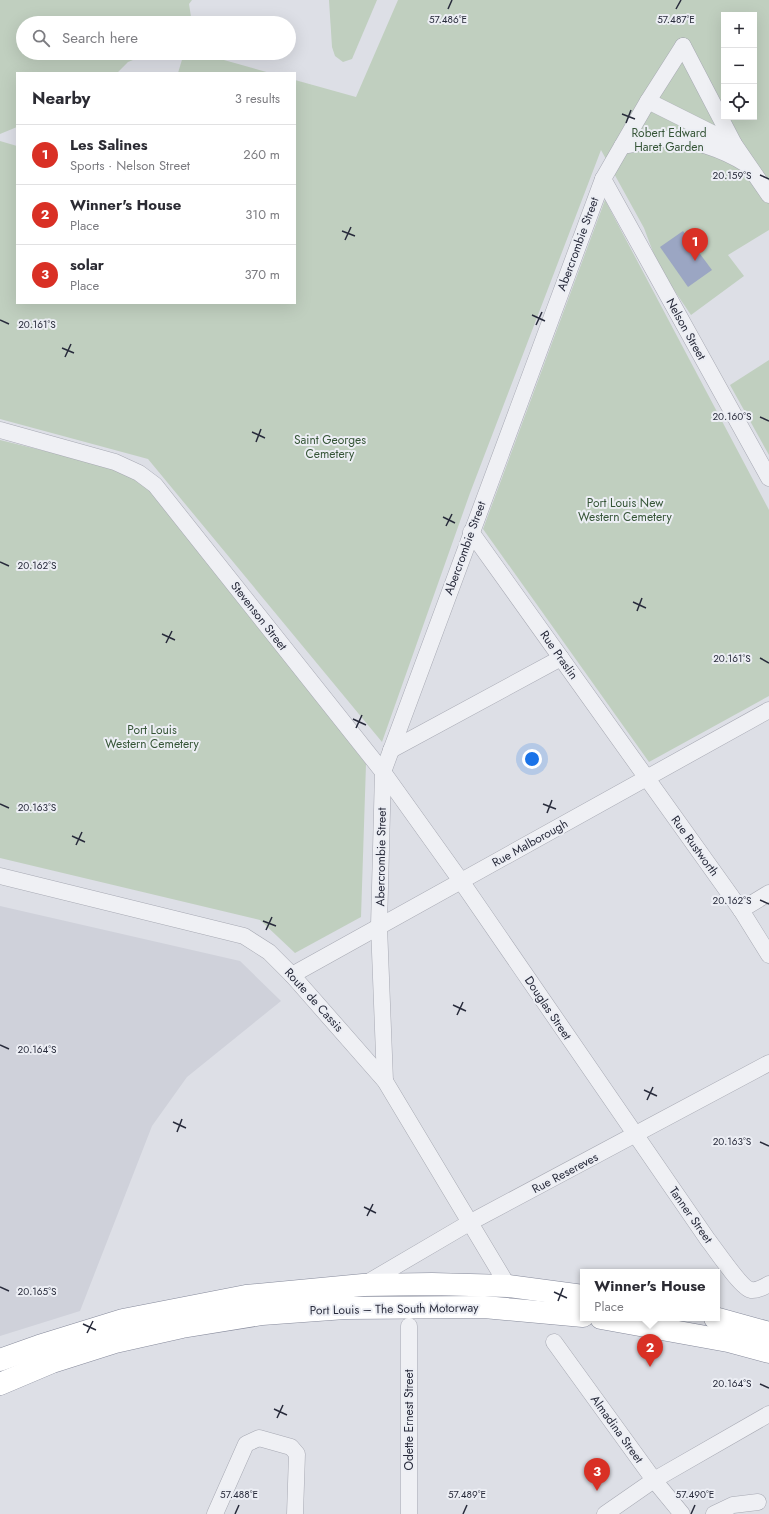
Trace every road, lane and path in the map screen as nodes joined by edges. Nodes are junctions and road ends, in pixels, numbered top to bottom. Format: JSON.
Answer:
{"nodes":[{"id":1,"x":648,"y":101,"type":"junction"},
{"id":2,"x":734,"y":144,"type":"junction"},
{"id":3,"x":622,"y":146,"type":"junction"},
{"id":4,"x":748,"y":166,"type":"junction"},
{"id":5,"x":603,"y":179,"type":"junction"},
{"id":6,"x":769,"y":195,"type":"edge"},
{"id":7,"x":0,"y":430,"type":"edge"},
{"id":8,"x":769,"y":478,"type":"edge"},
{"id":9,"x":471,"y":532,"type":"junction"},
{"id":10,"x":561,"y":658,"type":"junction"},
{"id":11,"x":769,"y":710,"type":"edge"},
{"id":12,"x":391,"y":750,"type":"junction"},
{"id":13,"x":382,"y":772,"type":"junction"},
{"id":14,"x":646,"y":778,"type":"junction"},
{"id":15,"x":0,"y":876,"type":"edge"},
{"id":16,"x":461,"y":881,"type":"junction"},
{"id":17,"x":769,"y":893,"type":"edge"},
{"id":18,"x":740,"y":910,"type":"junction"},
{"id":19,"x":379,"y":926,"type":"junction"},
{"id":20,"x":769,"y":955,"type":"edge"},
{"id":21,"x":292,"y":975,"type":"junction"},
{"id":22,"x":769,"y":1063,"type":"edge"},
{"id":23,"x":385,"y":1082,"type":"junction"},
{"id":24,"x":636,"y":1136,"type":"junction"},
{"id":25,"x":469,"y":1223,"type":"junction"},
{"id":26,"x":769,"y":1284,"type":"edge"},
{"id":27,"x":364,"y":1285,"type":"junction"},
{"id":28,"x":508,"y":1286,"type":"junction"},
{"id":29,"x":580,"y":1296,"type":"edge"},
{"id":30,"x":720,"y":1311,"type":"edge"},
{"id":31,"x":580,"y":1316,"type":"edge"},
{"id":32,"x":720,"y":1319,"type":"edge"},
{"id":33,"x":618,"y":1321,"type":"edge"},
{"id":34,"x":769,"y":1321,"type":"edge"},
{"id":35,"x":409,"y":1326,"type":"dead end"},
{"id":36,"x":769,"y":1332,"type":"edge"},
{"id":37,"x":554,"y":1342,"type":"dead end"},
{"id":38,"x":769,"y":1352,"type":"edge"},
{"id":39,"x":0,"y":1360,"type":"edge"},
{"id":40,"x":0,"y":1384,"type":"edge"},
{"id":41,"x":769,"y":1414,"type":"edge"},
{"id":42,"x":654,"y":1480,"type":"junction"},
{"id":43,"x":758,"y":1502,"type":"dead end"},
{"id":44,"x":215,"y":1514,"type":"edge"},
{"id":45,"x":295,"y":1514,"type":"edge"},
{"id":46,"x":409,"y":1514,"type":"edge"},
{"id":47,"x":605,"y":1514,"type":"edge"},
{"id":48,"x":682,"y":1514,"type":"edge"},
{"id":49,"x":714,"y":1514,"type":"edge"}],
"edges":[{"from":1,"to":2,"type":"street"},
{"from":1,"to":2,"type":"street","name":"Abercrombie Street"},
{"from":1,"to":3,"type":"street","name":"Abercrombie Street"},
{"from":2,"to":4,"type":"street"},
{"from":3,"to":4,"type":"street"},
{"from":3,"to":5,"type":"street","name":"Abercrombie Street"},
{"from":4,"to":6,"type":"street"},
{"from":5,"to":8,"type":"street","name":"Nelson Street"},
{"from":5,"to":9,"type":"street","name":"Abercrombie Street"},
{"from":7,"to":13,"type":"street","name":"Stevenson Street"},
{"from":9,"to":10,"type":"street","name":"Rue Praslin"},
{"from":9,"to":12,"type":"street","name":"Abercrombie Street"},
{"from":10,"to":12,"type":"street"},
{"from":10,"to":14,"type":"street","name":"Rue Praslin"},
{"from":11,"to":14,"type":"street","name":"Rue Malborough"},
{"from":12,"to":13,"type":"street","name":"Abercrombie Street"},
{"from":13,"to":16,"type":"street","name":"Stevenson Street"},
{"from":13,"to":19,"type":"street","name":"Abercrombie Street"},
{"from":14,"to":16,"type":"street","name":"Rue Malborough"},
{"from":14,"to":18,"type":"street","name":"Rue Rustworth"},
{"from":15,"to":21,"type":"street","name":"Route de Cassis"},
{"from":16,"to":19,"type":"street","name":"Rue Malborough"},
{"from":16,"to":24,"type":"street","name":"Douglas Street"},
{"from":17,"to":18,"type":"street"},
{"from":18,"to":20,"type":"street","name":"Rue Rustworth"},
{"from":19,"to":21,"type":"street","name":"Rue Malborough"},
{"from":19,"to":23,"type":"street","name":"Abercrombie Street"},
{"from":21,"to":23,"type":"street","name":"Route de Cassis"},
{"from":22,"to":24,"type":"street","name":"Rue Resereves"},
{"from":23,"to":25,"type":"street","name":"Route de Cassis"},
{"from":24,"to":25,"type":"street","name":"Rue Resereves"},
{"from":24,"to":26,"type":"street","name":"Tanner Street"},
{"from":25,"to":27,"type":"street","name":"Rue Resereves"},
{"from":25,"to":28,"type":"street","name":"Route de Cassis"},
{"from":27,"to":28,"type":"highway","name":"Port Louis – The South Motorway"},
{"from":27,"to":39,"type":"highway","name":"Port Louis – The South Motorway"},
{"from":28,"to":29,"type":"highway","name":"Port Louis – The South Motorway"},
{"from":30,"to":34,"type":"highway"},
{"from":31,"to":40,"type":"highway","name":"Port Louis – The South Motorway"},
{"from":32,"to":36,"type":"highway"},
{"from":33,"to":38,"type":"highway"},
{"from":35,"to":46,"type":"street","name":"Odette Ernest Street"},
{"from":37,"to":42,"type":"street","name":"Almadina Street"},
{"from":41,"to":42,"type":"street"},
{"from":42,"to":47,"type":"street"},
{"from":42,"to":48,"type":"street","name":"Almadina Street"},
{"from":43,"to":49,"type":"street"},
{"from":44,"to":45,"type":"street"}]}
